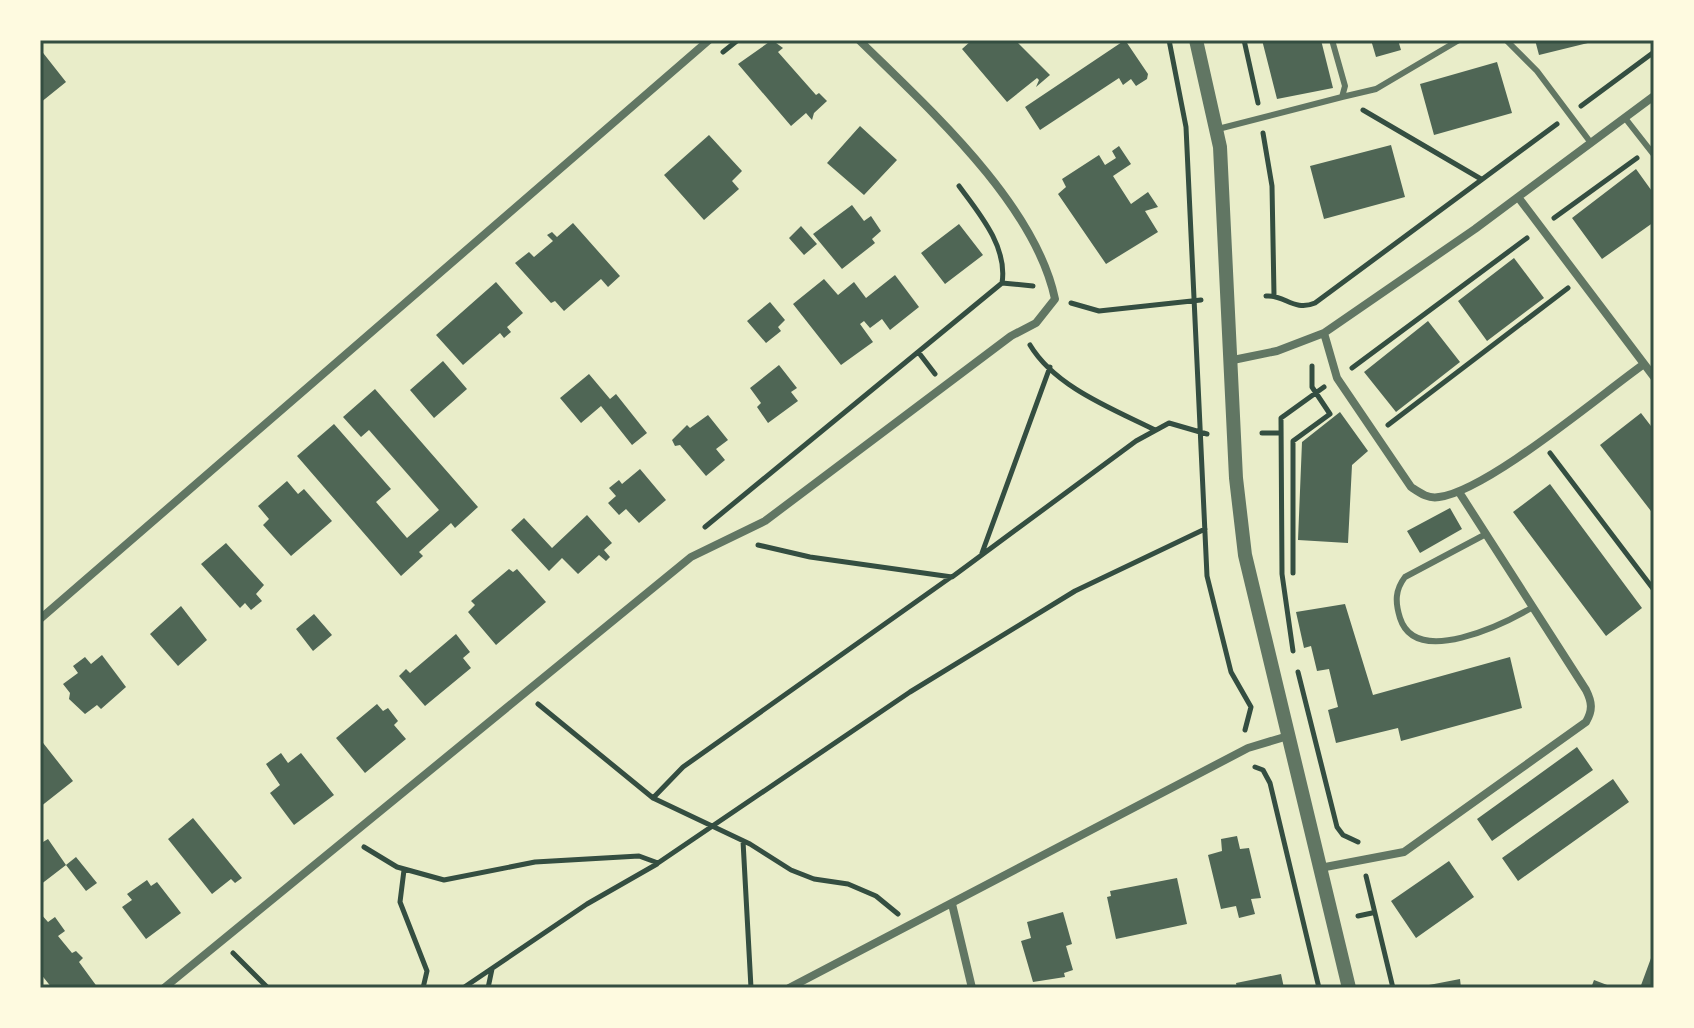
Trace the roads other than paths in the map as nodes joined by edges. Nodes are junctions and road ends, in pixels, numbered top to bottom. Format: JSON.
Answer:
{"nodes":[{"id":1,"x":709,"y":40,"type":"edge"},
{"id":2,"x":859,"y":40,"type":"edge"},
{"id":3,"x":1196,"y":40,"type":"edge"},
{"id":4,"x":1332,"y":40,"type":"edge"},
{"id":5,"x":1459,"y":40,"type":"edge"},
{"id":6,"x":1506,"y":40,"type":"edge"},
{"id":7,"x":1654,"y":96,"type":"edge"},
{"id":8,"x":1342,"y":97,"type":"junction"},
{"id":9,"x":1625,"y":118,"type":"junction"},
{"id":10,"x":1218,"y":129,"type":"junction"},
{"id":11,"x":1591,"y":143,"type":"junction"},
{"id":12,"x":1652,"y":152,"type":"edge"},
{"id":13,"x":1518,"y":197,"type":"junction"},
{"id":14,"x":1324,"y":333,"type":"junction"},
{"id":15,"x":1233,"y":360,"type":"junction"},
{"id":16,"x":1644,"y":364,"type":"junction"},
{"id":17,"x":1654,"y":377,"type":"edge"},
{"id":18,"x":1459,"y":492,"type":"junction"},
{"id":19,"x":1486,"y":534,"type":"junction"},
{"id":20,"x":1533,"y":607,"type":"junction"},
{"id":21,"x":40,"y":619,"type":"edge"},
{"id":22,"x":1288,"y":736,"type":"junction"},
{"id":23,"x":1320,"y":868,"type":"junction"},
{"id":24,"x":952,"y":904,"type":"junction"},
{"id":25,"x":164,"y":988,"type":"edge"},
{"id":26,"x":789,"y":988,"type":"edge"},
{"id":27,"x":972,"y":988,"type":"edge"},
{"id":28,"x":1349,"y":988,"type":"edge"}],
"edges":[{"from":1,"to":21,"type":"street"},
{"from":2,"to":25,"type":"street"},
{"from":3,"to":10,"type":"street"},
{"from":4,"to":8,"type":"lane"},
{"from":5,"to":8,"type":"lane"},
{"from":6,"to":11,"type":"lane"},
{"from":7,"to":9,"type":"street"},
{"from":8,"to":10,"type":"lane"},
{"from":9,"to":11,"type":"street"},
{"from":9,"to":12,"type":"lane"},
{"from":10,"to":15,"type":"street"},
{"from":11,"to":13,"type":"street"},
{"from":13,"to":14,"type":"street"},
{"from":13,"to":16,"type":"street"},
{"from":14,"to":15,"type":"street"},
{"from":14,"to":18,"type":"street"},
{"from":15,"to":22,"type":"street"},
{"from":16,"to":17,"type":"street"},
{"from":16,"to":18,"type":"street"},
{"from":18,"to":19,"type":"street"},
{"from":19,"to":20,"type":"street"},
{"from":19,"to":20,"type":"lane"},
{"from":20,"to":23,"type":"street"},
{"from":22,"to":23,"type":"street"},
{"from":22,"to":24,"type":"street"},
{"from":23,"to":28,"type":"street"},
{"from":24,"to":26,"type":"street"},
{"from":24,"to":27,"type":"street"}]}
